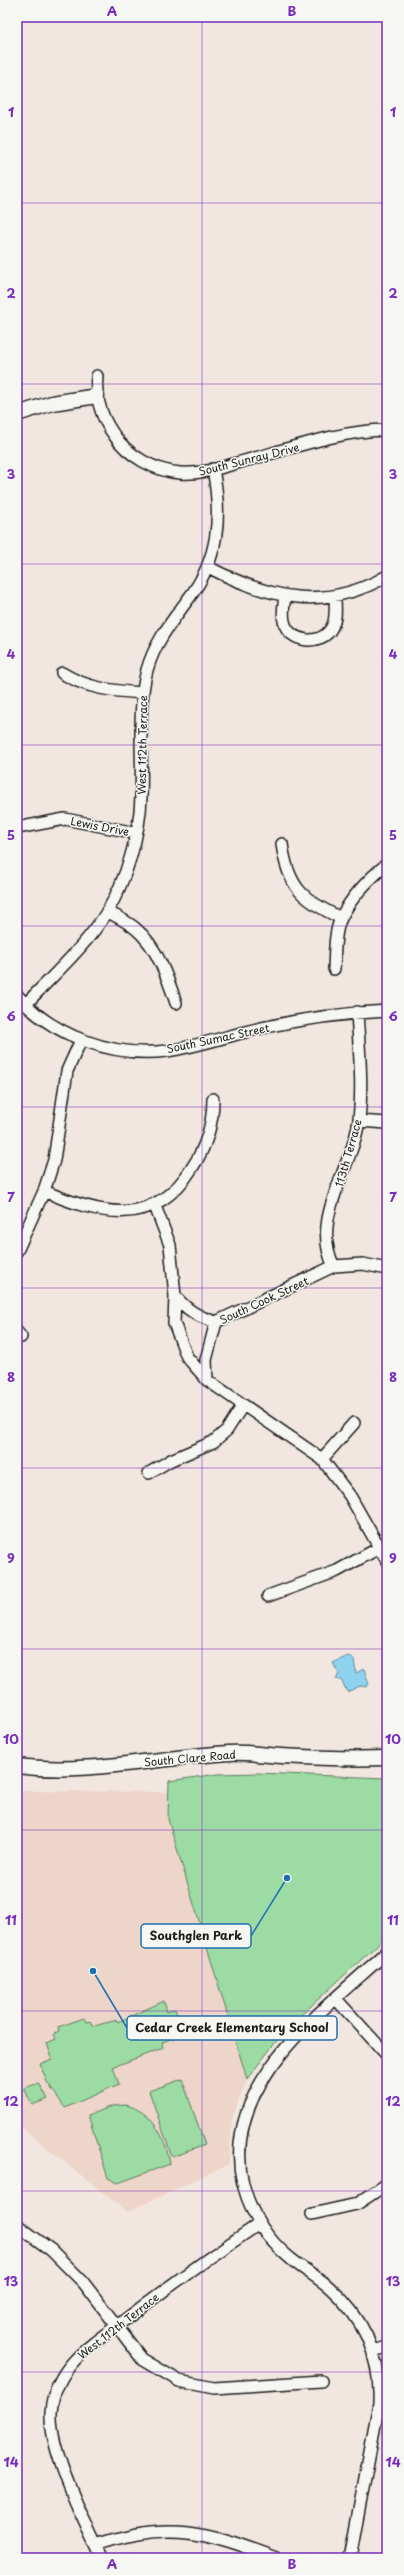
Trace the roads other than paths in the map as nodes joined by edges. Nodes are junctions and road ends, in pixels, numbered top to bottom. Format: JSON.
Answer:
{"nodes":[{"id":1,"x":97,"y":376,"type":"dead end"},
{"id":2,"x":97,"y":396,"type":"junction"},
{"id":3,"x":17,"y":414,"type":"edge"},
{"id":4,"x":387,"y":430,"type":"edge"},
{"id":5,"x":213,"y":469,"type":"junction"},
{"id":6,"x":208,"y":567,"type":"junction"},
{"id":7,"x":387,"y":576,"type":"edge"},
{"id":8,"x":285,"y":596,"type":"junction"},
{"id":9,"x":335,"y":596,"type":"junction"},
{"id":10,"x":62,"y":673,"type":"dead end"},
{"id":11,"x":143,"y":692,"type":"junction"},
{"id":12,"x":17,"y":828,"type":"edge"},
{"id":13,"x":136,"y":833,"type":"junction"},
{"id":14,"x":282,"y":844,"type":"dead end"},
{"id":15,"x":387,"y":864,"type":"edge"},
{"id":16,"x":107,"y":911,"type":"junction"},
{"id":17,"x":341,"y":918,"type":"junction"},
{"id":18,"x":334,"y":969,"type":"dead end"},
{"id":19,"x":17,"y":995,"type":"edge"},
{"id":20,"x":176,"y":1003,"type":"dead end"},
{"id":21,"x":25,"y":1005,"type":"junction"},
{"id":22,"x":387,"y":1011,"type":"edge"},
{"id":23,"x":357,"y":1012,"type":"junction"},
{"id":24,"x":81,"y":1040,"type":"junction"},
{"id":25,"x":213,"y":1099,"type":"dead end"},
{"id":26,"x":359,"y":1121,"type":"junction"},
{"id":27,"x":387,"y":1122,"type":"edge"},
{"id":28,"x":44,"y":1190,"type":"junction"},
{"id":29,"x":155,"y":1206,"type":"junction"},
{"id":30,"x":17,"y":1251,"type":"edge"},
{"id":31,"x":334,"y":1266,"type":"junction"},
{"id":32,"x":387,"y":1269,"type":"edge"},
{"id":33,"x":175,"y":1296,"type":"junction"},
{"id":34,"x":216,"y":1322,"type":"junction"},
{"id":35,"x":207,"y":1380,"type":"junction"},
{"id":36,"x":243,"y":1406,"type":"junction"},
{"id":37,"x":354,"y":1423,"type":"dead end"},
{"id":38,"x":322,"y":1459,"type":"junction"},
{"id":39,"x":149,"y":1474,"type":"dead end"},
{"id":40,"x":379,"y":1548,"type":"junction"},
{"id":41,"x":387,"y":1561,"type":"edge"},
{"id":42,"x":268,"y":1596,"type":"dead end"},
{"id":43,"x":387,"y":1758,"type":"edge"},
{"id":44,"x":17,"y":1766,"type":"edge"},
{"id":45,"x":387,"y":1952,"type":"edge"},
{"id":46,"x":336,"y":1999,"type":"junction"},
{"id":47,"x":387,"y":2055,"type":"edge"},
{"id":48,"x":387,"y":2184,"type":"edge"},
{"id":49,"x":312,"y":2214,"type":"dead end"},
{"id":50,"x":259,"y":2224,"type":"junction"},
{"id":51,"x":17,"y":2225,"type":"edge"},
{"id":52,"x":115,"y":2327,"type":"junction"},
{"id":53,"x":387,"y":2347,"type":"edge"},
{"id":54,"x":373,"y":2351,"type":"junction"},
{"id":55,"x":321,"y":2382,"type":"dead end"},
{"id":56,"x":96,"y":2545,"type":"junction"},
{"id":57,"x":102,"y":2558,"type":"edge"},
{"id":58,"x":277,"y":2558,"type":"edge"},
{"id":59,"x":350,"y":2558,"type":"edge"}],
"edges":[{"from":1,"to":2,"type":"street","name":"South Sunray Drive"},
{"from":2,"to":3,"type":"street"},
{"from":2,"to":5,"type":"street","name":"South Sunray Drive"},
{"from":4,"to":5,"type":"street","name":"South Sunray Drive"},
{"from":5,"to":6,"type":"street","name":"West 112th Terrace"},
{"from":6,"to":8,"type":"street"},
{"from":6,"to":11,"type":"street","name":"West 112th Terrace"},
{"from":7,"to":9,"type":"street"},
{"from":8,"to":9,"type":"street"},
{"from":8,"to":9,"type":"street"},
{"from":10,"to":11,"type":"street"},
{"from":11,"to":13,"type":"street","name":"West 112th Terrace"},
{"from":12,"to":13,"type":"street","name":"Lewis Drive"},
{"from":13,"to":16,"type":"street","name":"West 112th Terrace"},
{"from":14,"to":17,"type":"street"},
{"from":15,"to":17,"type":"street"},
{"from":16,"to":20,"type":"street"},
{"from":16,"to":21,"type":"street","name":"West 112th Terrace"},
{"from":17,"to":18,"type":"street"},
{"from":19,"to":21,"type":"street","name":"South Sumac Street"},
{"from":21,"to":24,"type":"street","name":"South Sumac Street"},
{"from":22,"to":23,"type":"street","name":"South Sumac Street"},
{"from":23,"to":24,"type":"street","name":"South Sumac Street"},
{"from":23,"to":26,"type":"street","name":"113th Terrace"},
{"from":24,"to":28,"type":"street"},
{"from":25,"to":29,"type":"street"},
{"from":26,"to":27,"type":"street"},
{"from":26,"to":31,"type":"street","name":"113th Terrace"},
{"from":28,"to":29,"type":"street"},
{"from":28,"to":30,"type":"street"},
{"from":29,"to":33,"type":"street"},
{"from":31,"to":32,"type":"street","name":"South Cook Street"},
{"from":31,"to":34,"type":"street","name":"South Cook Street"},
{"from":33,"to":34,"type":"street"},
{"from":33,"to":35,"type":"street"},
{"from":34,"to":35,"type":"street","name":"South Cook Street"},
{"from":35,"to":36,"type":"street"},
{"from":36,"to":38,"type":"street"},
{"from":36,"to":39,"type":"street"},
{"from":37,"to":38,"type":"street"},
{"from":38,"to":40,"type":"street"},
{"from":40,"to":41,"type":"street"},
{"from":40,"to":42,"type":"street"},
{"from":43,"to":44,"type":"street","name":"South Clare Road"},
{"from":45,"to":46,"type":"street"},
{"from":46,"to":47,"type":"street"},
{"from":46,"to":50,"type":"street"},
{"from":48,"to":49,"type":"street"},
{"from":50,"to":52,"type":"street","name":"West 112th Terrace"},
{"from":50,"to":54,"type":"street"},
{"from":51,"to":52,"type":"street"},
{"from":52,"to":55,"type":"street"},
{"from":52,"to":56,"type":"street","name":"West 112th Terrace"},
{"from":53,"to":54,"type":"street"},
{"from":54,"to":59,"type":"street"},
{"from":56,"to":57,"type":"street","name":"West 112th Terrace"},
{"from":56,"to":58,"type":"street"}]}
